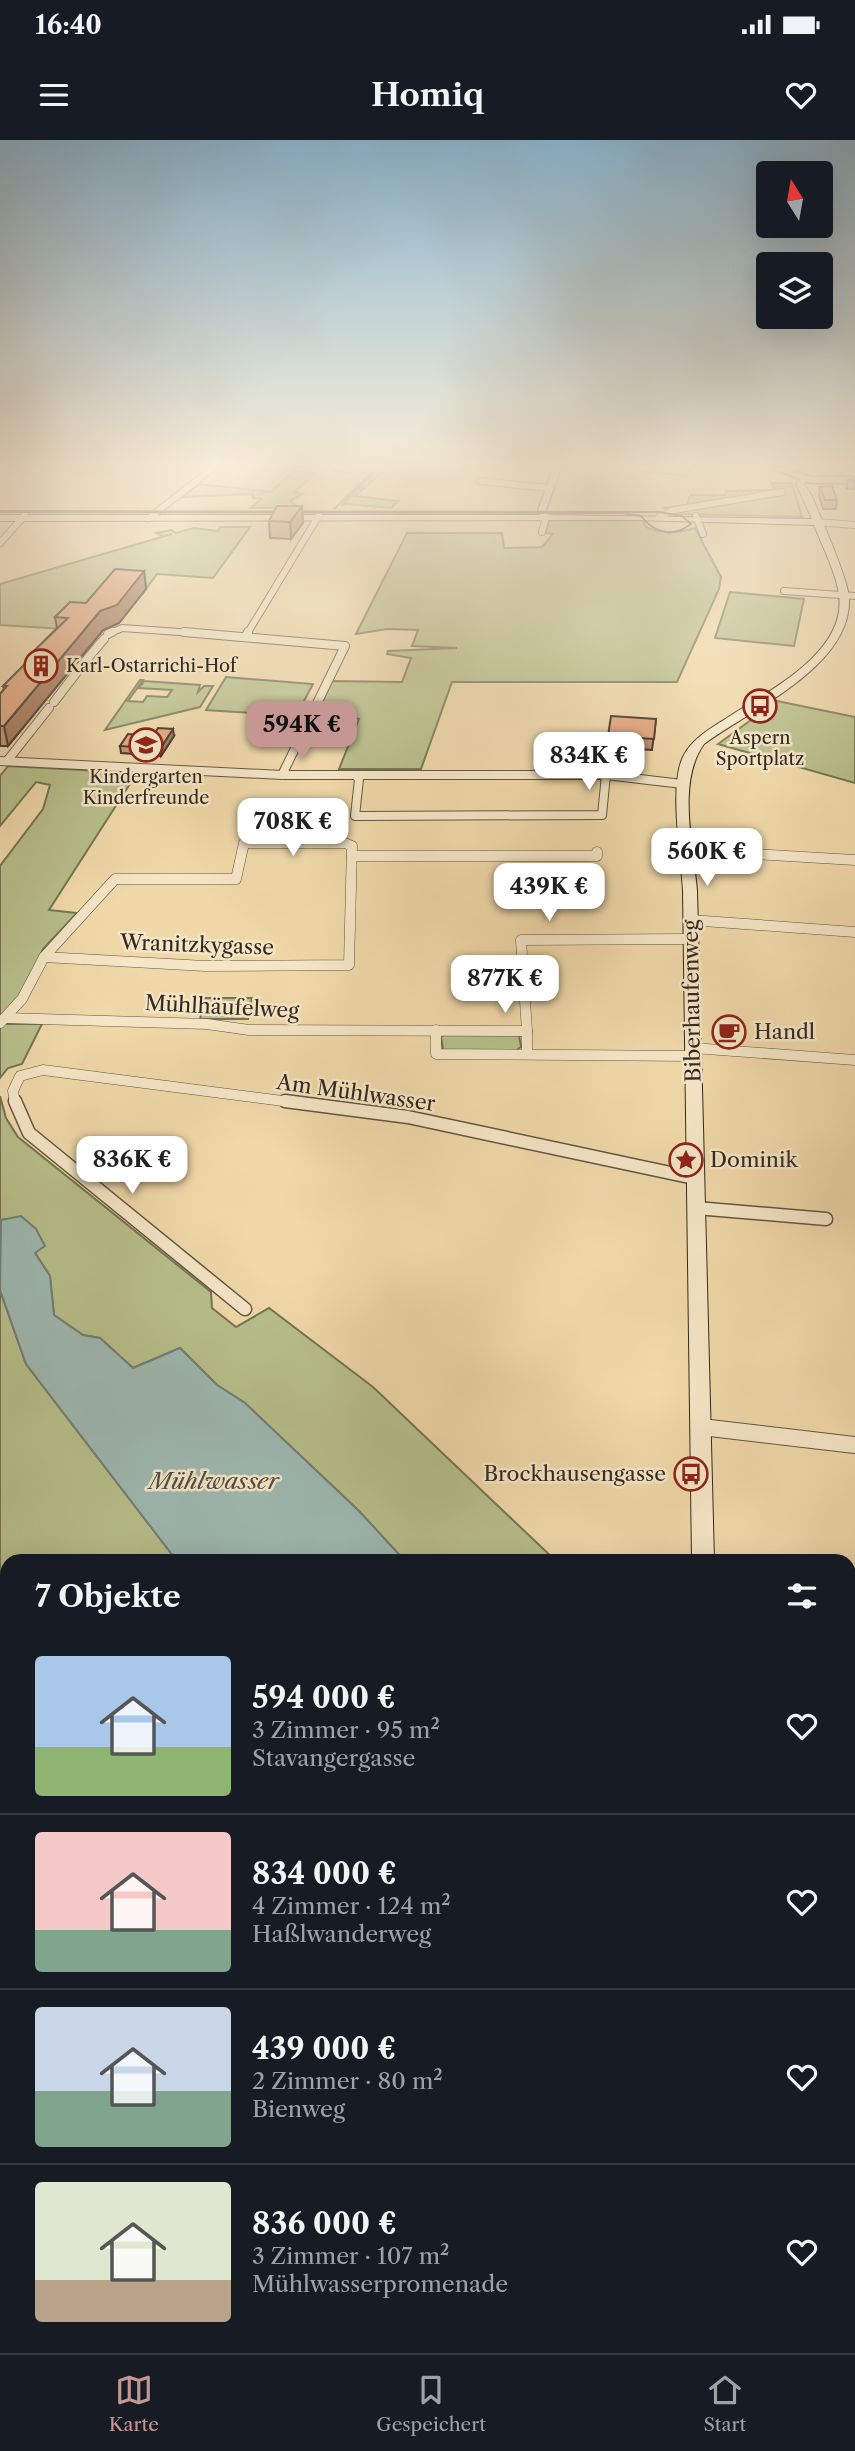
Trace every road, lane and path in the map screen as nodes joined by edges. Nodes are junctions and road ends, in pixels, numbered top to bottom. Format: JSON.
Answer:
{"nodes":[{"id":1,"x":285,"y":571,"type":"edge"},
{"id":2,"x":835,"y":571,"type":"edge"},
{"id":3,"x":785,"y":591,"type":"dead end"},
{"id":4,"x":844,"y":595,"type":"junction"},
{"id":5,"x":855,"y":596,"type":"edge"},
{"id":6,"x":246,"y":636,"type":"junction"},
{"id":7,"x":3,"y":761,"type":"edge"},
{"id":8,"x":282,"y":775,"type":"junction"},
{"id":9,"x":606,"y":775,"type":"junction"},
{"id":10,"x":356,"y":776,"type":"junction"},
{"id":11,"x":682,"y":784,"type":"junction"},
{"id":12,"x":688,"y":850,"type":"junction"},
{"id":13,"x":352,"y":851,"type":"junction"},
{"id":14,"x":597,"y":852,"type":"dead end"},
{"id":15,"x":855,"y":860,"type":"edge"},
{"id":16,"x":115,"y":879,"type":"joint"},
{"id":17,"x":690,"y":920,"type":"junction"},
{"id":18,"x":855,"y":932,"type":"edge"},
{"id":19,"x":691,"y":939,"type":"junction"},
{"id":20,"x":44,"y":957,"type":"junction"},
{"id":21,"x":349,"y":965,"type":"joint"},
{"id":22,"x":3,"y":1020,"type":"edge"},
{"id":23,"x":436,"y":1030,"type":"junction"},
{"id":24,"x":527,"y":1031,"type":"junction"},
{"id":25,"x":693,"y":1052,"type":"junction"},
{"id":26,"x":527,"y":1054,"type":"junction"},
{"id":27,"x":855,"y":1060,"type":"edge"},
{"id":28,"x":694,"y":1178,"type":"junction"},
{"id":29,"x":696,"y":1208,"type":"junction"},
{"id":30,"x":826,"y":1219,"type":"dead end"},
{"id":31,"x":245,"y":1309,"type":"dead end"},
{"id":32,"x":701,"y":1427,"type":"junction"},
{"id":33,"x":855,"y":1445,"type":"edge"},
{"id":34,"x":703,"y":1554,"type":"edge"}],
"edges":[{"from":1,"to":6,"type":"street"},
{"from":2,"to":4,"type":"main road","name":"Biberhaufenweg"},
{"from":3,"to":4,"type":"street"},
{"from":4,"to":5,"type":"street"},
{"from":4,"to":11,"type":"main road","name":"Biberhaufenweg"},
{"from":6,"to":7,"type":"street"},
{"from":6,"to":8,"type":"street"},
{"from":7,"to":8,"type":"street"},
{"from":8,"to":10,"type":"street"},
{"from":9,"to":10,"type":"street"},
{"from":9,"to":10,"type":"street"},
{"from":9,"to":11,"type":"street"},
{"from":11,"to":12,"type":"main road","name":"Biberhaufenweg"},
{"from":12,"to":15,"type":"street"},
{"from":12,"to":17,"type":"main road","name":"Biberhaufenweg"},
{"from":13,"to":14,"type":"street"},
{"from":13,"to":16,"type":"street"},
{"from":13,"to":21,"type":"street"},
{"from":16,"to":20,"type":"street"},
{"from":17,"to":18,"type":"street"},
{"from":17,"to":19,"type":"main road","name":"Biberhaufenweg"},
{"from":19,"to":24,"type":"street"},
{"from":19,"to":25,"type":"main road","name":"Biberhaufenweg"},
{"from":20,"to":21,"type":"street","name":"Wranitzkygasse"},
{"from":20,"to":22,"type":"street"},
{"from":22,"to":23,"type":"street","name":"Mühlhäufelweg"},
{"from":23,"to":24,"type":"street","name":"Mühlhäufelweg"},
{"from":23,"to":26,"type":"street"},
{"from":24,"to":26,"type":"street"},
{"from":25,"to":26,"type":"street"},
{"from":25,"to":27,"type":"street"},
{"from":25,"to":28,"type":"main road","name":"Biberhaufenweg"},
{"from":28,"to":29,"type":"main road","name":"Biberhaufenweg"},
{"from":28,"to":31,"type":"street","name":"Am Mühlwasser"},
{"from":29,"to":30,"type":"street"},
{"from":29,"to":32,"type":"main road","name":"Biberhaufenweg"},
{"from":32,"to":33,"type":"street"},
{"from":32,"to":34,"type":"main road","name":"Biberhaufenweg"}]}
